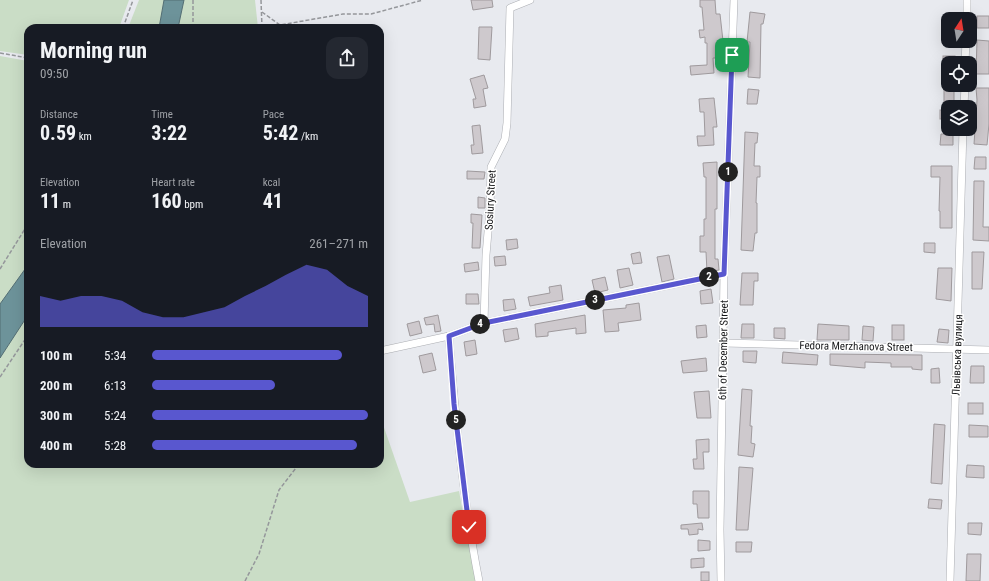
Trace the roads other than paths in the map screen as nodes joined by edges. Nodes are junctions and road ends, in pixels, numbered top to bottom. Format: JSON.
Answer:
{"nodes":[{"id":1,"x":530,"y":0,"type":"edge"},
{"id":2,"x":734,"y":0,"type":"edge"},
{"id":3,"x":967,"y":0,"type":"edge"},
{"id":4,"x":967,"y":12,"type":"edge"},
{"id":5,"x":964,"y":136,"type":"edge"},
{"id":6,"x":724,"y":274,"type":"junction"},
{"id":7,"x":484,"y":323,"type":"junction"},
{"id":8,"x":449,"y":336,"type":"junction"},
{"id":9,"x":724,"y":343,"type":"junction"},
{"id":10,"x":957,"y":349,"type":"junction"},
{"id":11,"x":384,"y":350,"type":"edge"},
{"id":12,"x":989,"y":350,"type":"edge"},
{"id":13,"x":479,"y":581,"type":"edge"},
{"id":14,"x":721,"y":581,"type":"edge"},
{"id":15,"x":950,"y":581,"type":"edge"}],
"edges":[{"from":1,"to":7,"type":"street","name":"Sosiury Street"},
{"from":2,"to":6,"type":"street","name":"6th of December Street"},
{"from":3,"to":4,"type":"street"},
{"from":5,"to":10,"type":"street","name":"Львівська вулиця"},
{"from":6,"to":7,"type":"street"},
{"from":6,"to":9,"type":"street","name":"6th of December Street"},
{"from":7,"to":8,"type":"street"},
{"from":8,"to":11,"type":"street"},
{"from":8,"to":13,"type":"street"},
{"from":9,"to":10,"type":"street","name":"Fedora Merzhanova Street"},
{"from":9,"to":14,"type":"street","name":"6th of December Street"},
{"from":10,"to":12,"type":"street","name":"Fedora Merzhanova Street"},
{"from":10,"to":15,"type":"street","name":"Львівська вулиця"}]}
